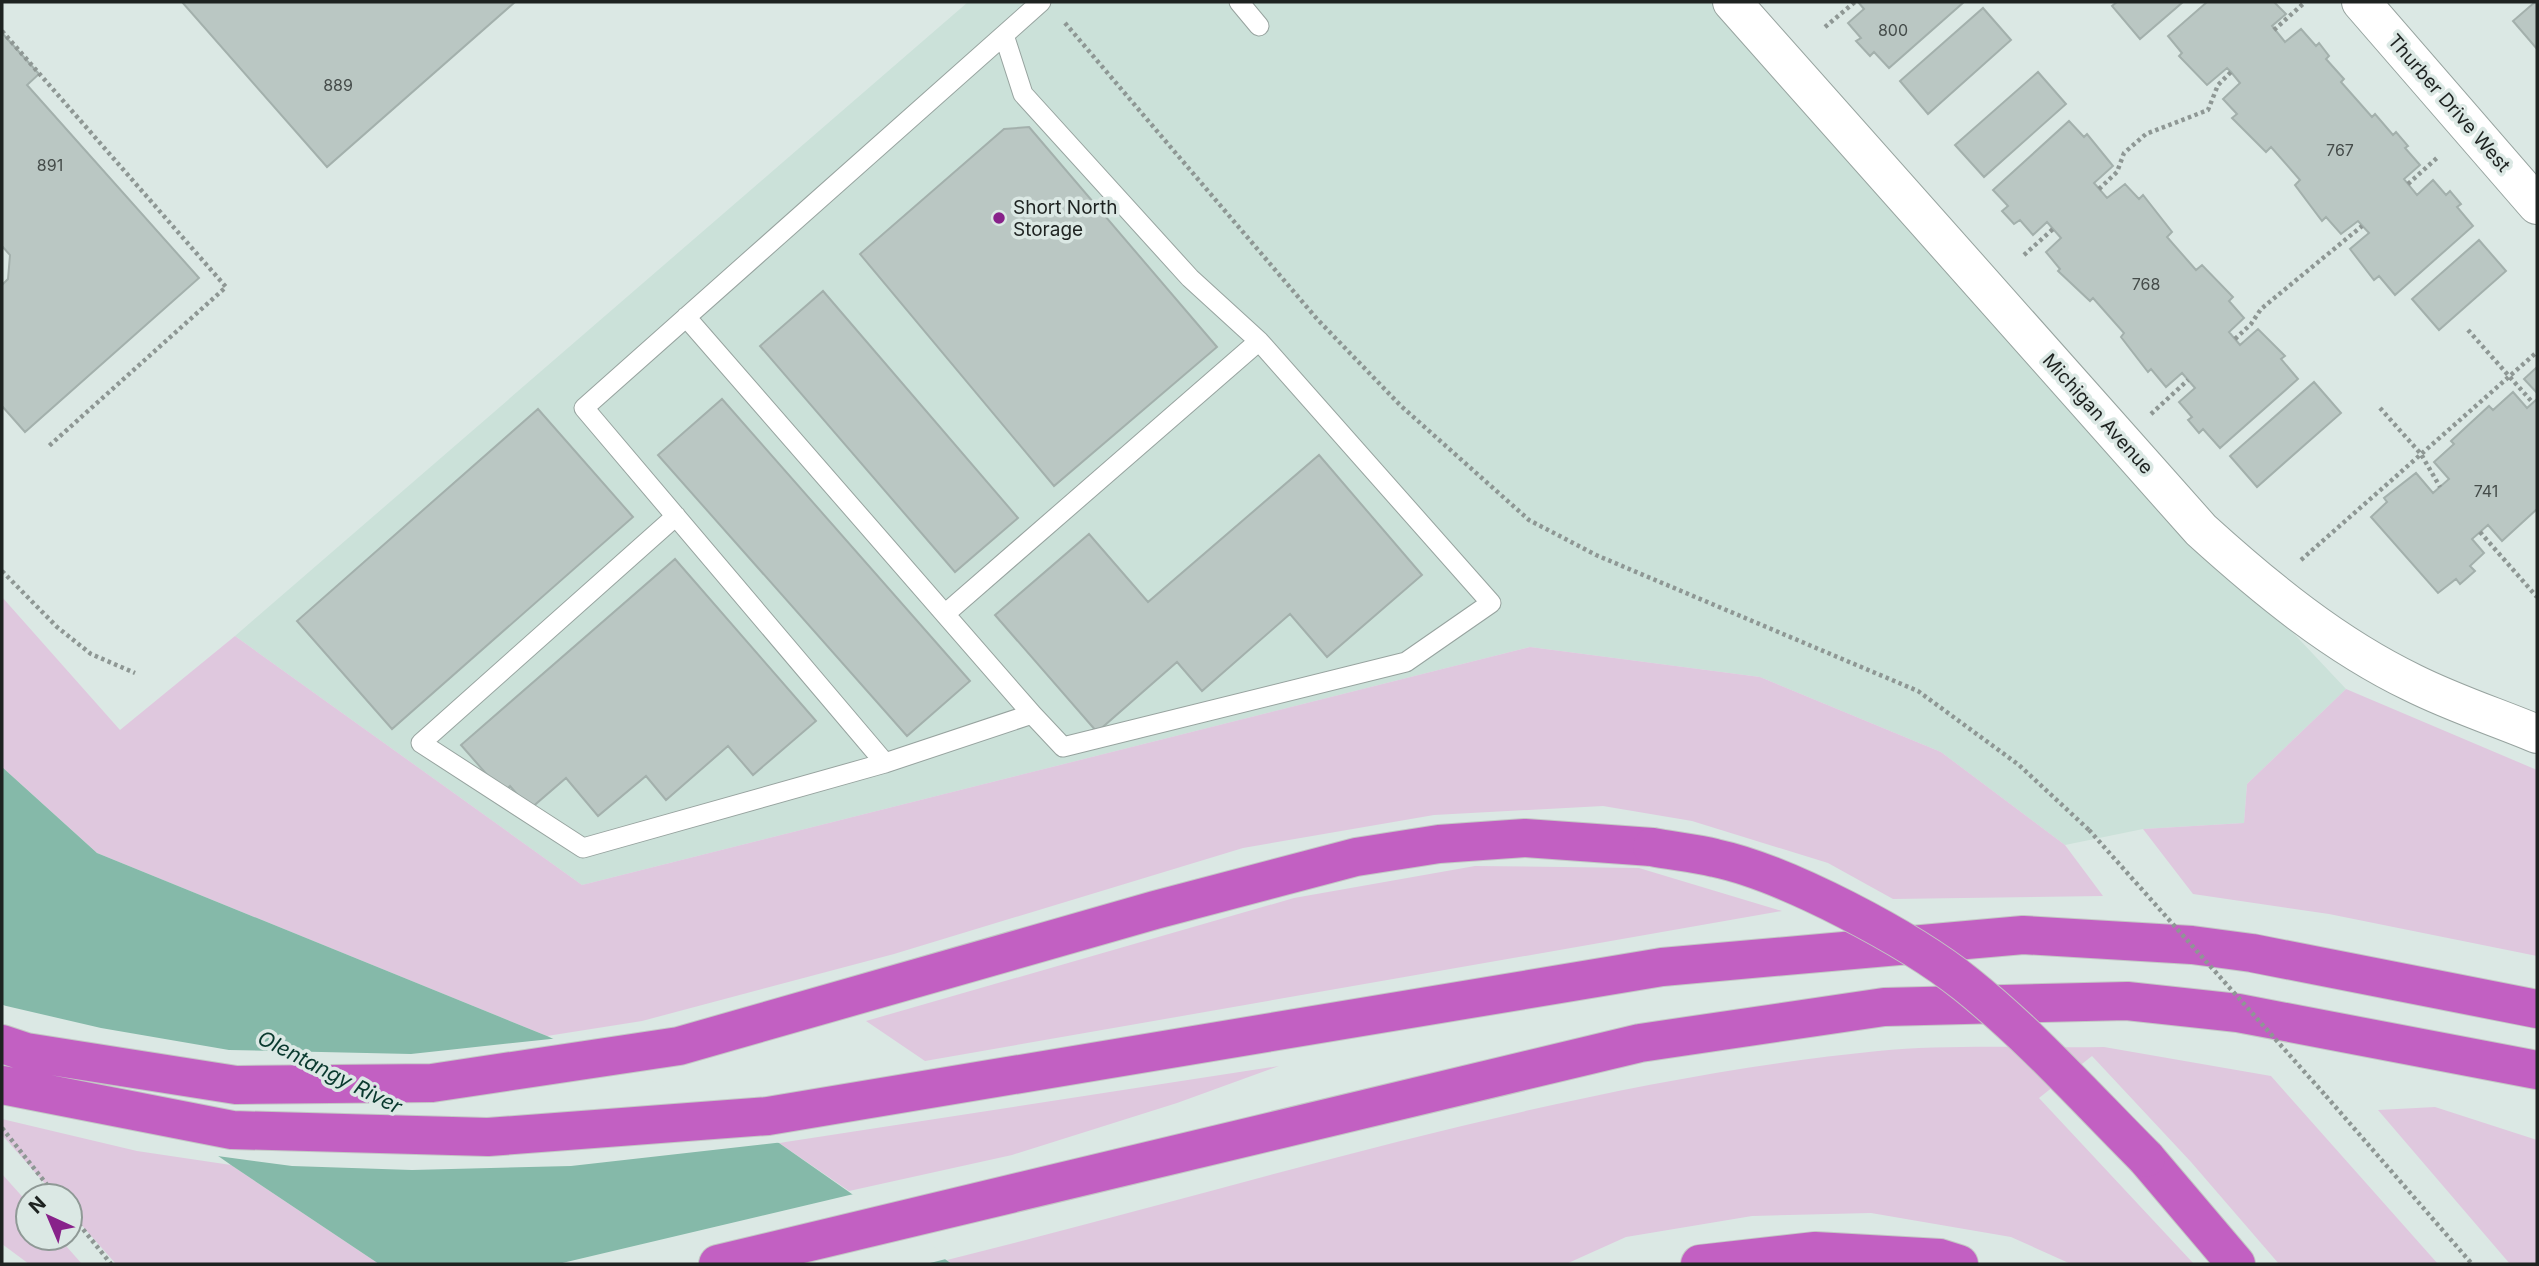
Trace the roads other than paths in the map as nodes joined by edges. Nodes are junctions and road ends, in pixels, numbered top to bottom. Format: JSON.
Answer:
{"nodes":[{"id":1,"x":1041,"y":2,"type":"edge"},
{"id":2,"x":1239,"y":2,"type":"edge"},
{"id":3,"x":1732,"y":2,"type":"edge"},
{"id":4,"x":2361,"y":2,"type":"edge"},
{"id":5,"x":1259,"y":26,"type":"dead end"},
{"id":6,"x":1004,"y":35,"type":"junction"},
{"id":7,"x":2537,"y":205,"type":"edge"},
{"id":8,"x":686,"y":317,"type":"junction"},
{"id":9,"x":1259,"y":341,"type":"junction"},
{"id":10,"x":676,"y":516,"type":"junction"},
{"id":11,"x":945,"y":614,"type":"junction"},
{"id":12,"x":1032,"y":714,"type":"junction"},
{"id":13,"x":2537,"y":734,"type":"edge"},
{"id":14,"x":885,"y":763,"type":"junction"},
{"id":15,"x":2537,"y":1009,"type":"edge"},
{"id":16,"x":2354,"y":1035,"type":"junction"},
{"id":17,"x":2,"y":1044,"type":"edge"},
{"id":18,"x":2537,"y":1070,"type":"edge"},
{"id":19,"x":2,"y":1085,"type":"edge"},
{"id":20,"x":2537,"y":1095,"type":"edge"},
{"id":21,"x":718,"y":1264,"type":"edge"},
{"id":22,"x":1700,"y":1264,"type":"edge"},
{"id":23,"x":1959,"y":1264,"type":"edge"},
{"id":24,"x":2236,"y":1264,"type":"edge"}],
"edges":[{"from":1,"to":6,"type":"lane"},
{"from":2,"to":5,"type":"lane"},
{"from":3,"to":13,"type":"street","name":"Michigan Avenue"},
{"from":4,"to":7,"type":"street","name":"Thurber Drive West"},
{"from":6,"to":8,"type":"lane"},
{"from":6,"to":9,"type":"lane"},
{"from":8,"to":10,"type":"lane"},
{"from":8,"to":11,"type":"lane"},
{"from":9,"to":11,"type":"lane"},
{"from":9,"to":12,"type":"lane"},
{"from":10,"to":14,"type":"lane"},
{"from":10,"to":14,"type":"lane"},
{"from":11,"to":12,"type":"lane"},
{"from":12,"to":14,"type":"lane"},
{"from":15,"to":19,"type":"highway"},
{"from":16,"to":18,"type":"highway"},
{"from":16,"to":20,"type":"highway"},
{"from":16,"to":21,"type":"highway"},
{"from":17,"to":24,"type":"highway","bridge":true},
{"from":22,"to":23,"type":"highway"}]}
